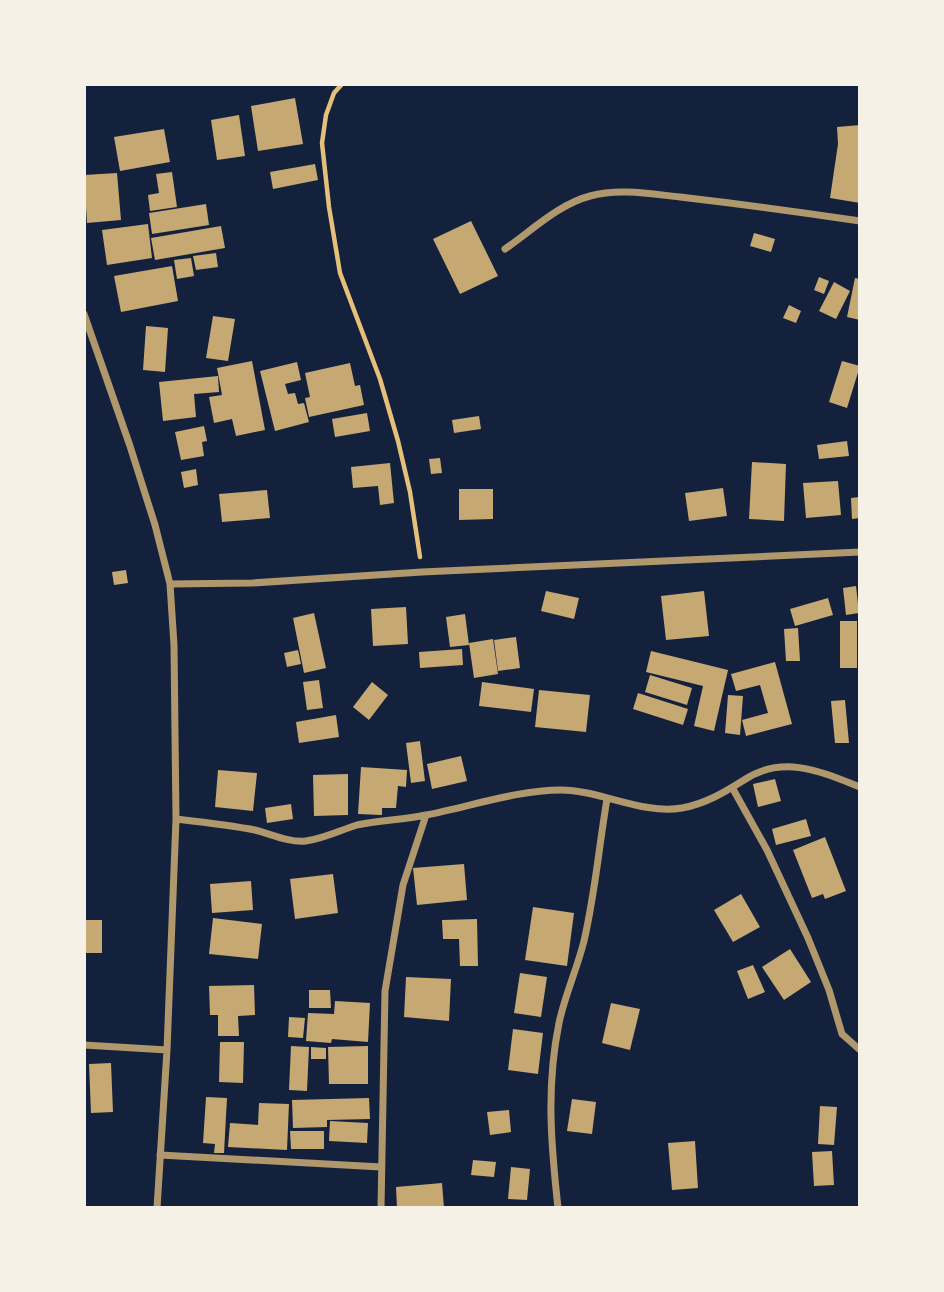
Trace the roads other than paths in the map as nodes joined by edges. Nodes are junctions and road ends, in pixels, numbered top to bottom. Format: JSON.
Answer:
{"nodes":[{"id":1,"x":860,"y":221,"type":"edge"},
{"id":2,"x":505,"y":249,"type":"dead end"},
{"id":3,"x":84,"y":314,"type":"edge"},
{"id":4,"x":860,"y":552,"type":"edge"},
{"id":5,"x":170,"y":583,"type":"junction"},
{"id":6,"x":860,"y":787,"type":"edge"},
{"id":7,"x":733,"y":789,"type":"junction"},
{"id":8,"x":607,"y":799,"type":"junction"},
{"id":9,"x":426,"y":815,"type":"junction"},
{"id":10,"x":176,"y":819,"type":"junction"},
{"id":11,"x":84,"y":1045,"type":"edge"},
{"id":12,"x":167,"y":1050,"type":"junction"},
{"id":13,"x":860,"y":1050,"type":"edge"},
{"id":14,"x":160,"y":1155,"type":"junction"},
{"id":15,"x":381,"y":1167,"type":"junction"},
{"id":16,"x":158,"y":1208,"type":"edge"},
{"id":17,"x":381,"y":1208,"type":"edge"},
{"id":18,"x":558,"y":1208,"type":"edge"}],
"edges":[{"from":1,"to":2,"type":"street"},
{"from":3,"to":5,"type":"street"},
{"from":4,"to":5,"type":"street"},
{"from":5,"to":10,"type":"street"},
{"from":6,"to":7,"type":"street"},
{"from":7,"to":8,"type":"street"},
{"from":7,"to":13,"type":"street"},
{"from":8,"to":9,"type":"street"},
{"from":8,"to":18,"type":"street"},
{"from":9,"to":10,"type":"street"},
{"from":9,"to":15,"type":"street"},
{"from":10,"to":12,"type":"street"},
{"from":11,"to":12,"type":"street"},
{"from":12,"to":14,"type":"street"},
{"from":14,"to":15,"type":"street"},
{"from":14,"to":16,"type":"street"},
{"from":15,"to":17,"type":"street"}]}
